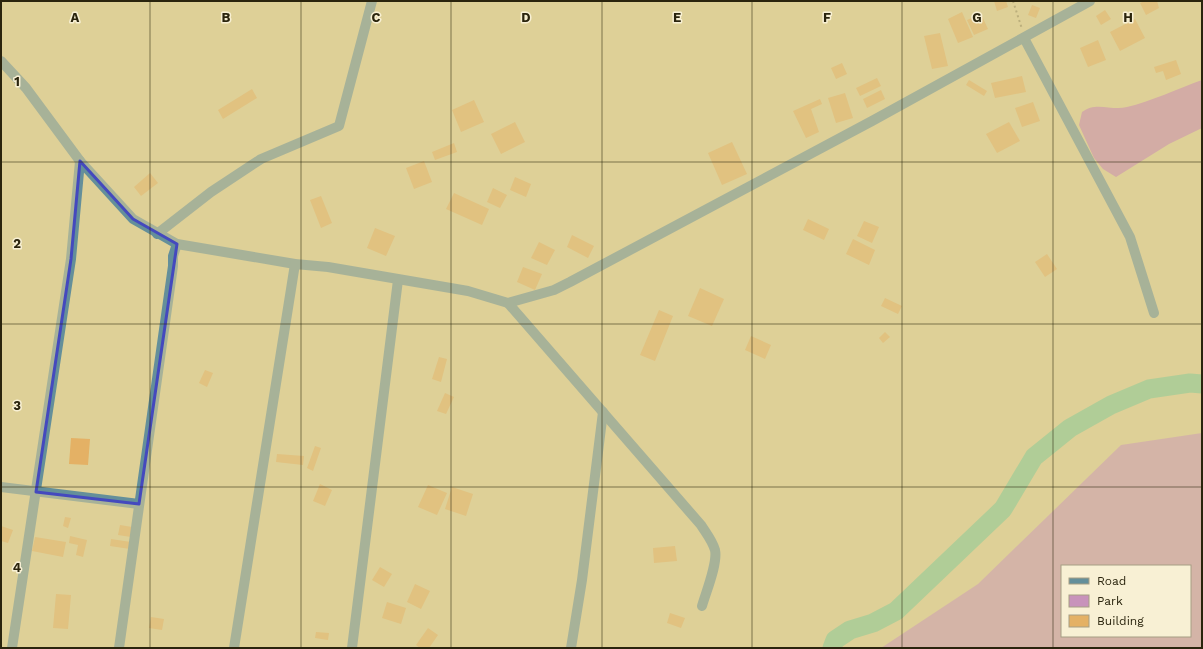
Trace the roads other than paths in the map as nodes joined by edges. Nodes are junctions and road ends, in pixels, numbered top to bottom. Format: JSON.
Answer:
{"nodes":[{"id":1,"x":372,"y":1,"type":"edge"},
{"id":2,"x":1090,"y":1,"type":"edge"},
{"id":3,"x":1024,"y":38,"type":"junction"},
{"id":4,"x":1,"y":62,"type":"edge"},
{"id":5,"x":80,"y":161,"type":"junction"},
{"id":6,"x":157,"y":234,"type":"junction"},
{"id":7,"x":177,"y":244,"type":"junction"},
{"id":8,"x":295,"y":264,"type":"junction"},
{"id":9,"x":398,"y":280,"type":"junction"},
{"id":10,"x":508,"y":303,"type":"junction"},
{"id":11,"x":1154,"y":313,"type":"dead end"},
{"id":12,"x":603,"y":412,"type":"junction"},
{"id":13,"x":1,"y":487,"type":"edge"},
{"id":14,"x":36,"y":492,"type":"junction"},
{"id":15,"x":139,"y":504,"type":"junction"},
{"id":16,"x":702,"y":606,"type":"dead end"},
{"id":17,"x":12,"y":648,"type":"edge"},
{"id":18,"x":119,"y":648,"type":"edge"},
{"id":19,"x":234,"y":648,"type":"edge"},
{"id":20,"x":352,"y":648,"type":"edge"},
{"id":21,"x":571,"y":648,"type":"edge"}],
"edges":[{"from":1,"to":6,"type":"street"},
{"from":2,"to":3,"type":"street"},
{"from":3,"to":10,"type":"street"},
{"from":3,"to":11,"type":"street"},
{"from":4,"to":5,"type":"street"},
{"from":5,"to":6,"type":"street"},
{"from":5,"to":14,"type":"street"},
{"from":6,"to":7,"type":"street"},
{"from":7,"to":8,"type":"street"},
{"from":7,"to":15,"type":"street"},
{"from":8,"to":9,"type":"street"},
{"from":8,"to":19,"type":"street"},
{"from":9,"to":10,"type":"street"},
{"from":9,"to":20,"type":"street"},
{"from":10,"to":12,"type":"street"},
{"from":12,"to":16,"type":"street"},
{"from":12,"to":21,"type":"street"},
{"from":13,"to":14,"type":"street"},
{"from":14,"to":15,"type":"street"},
{"from":14,"to":17,"type":"street"},
{"from":15,"to":18,"type":"street"}]}
